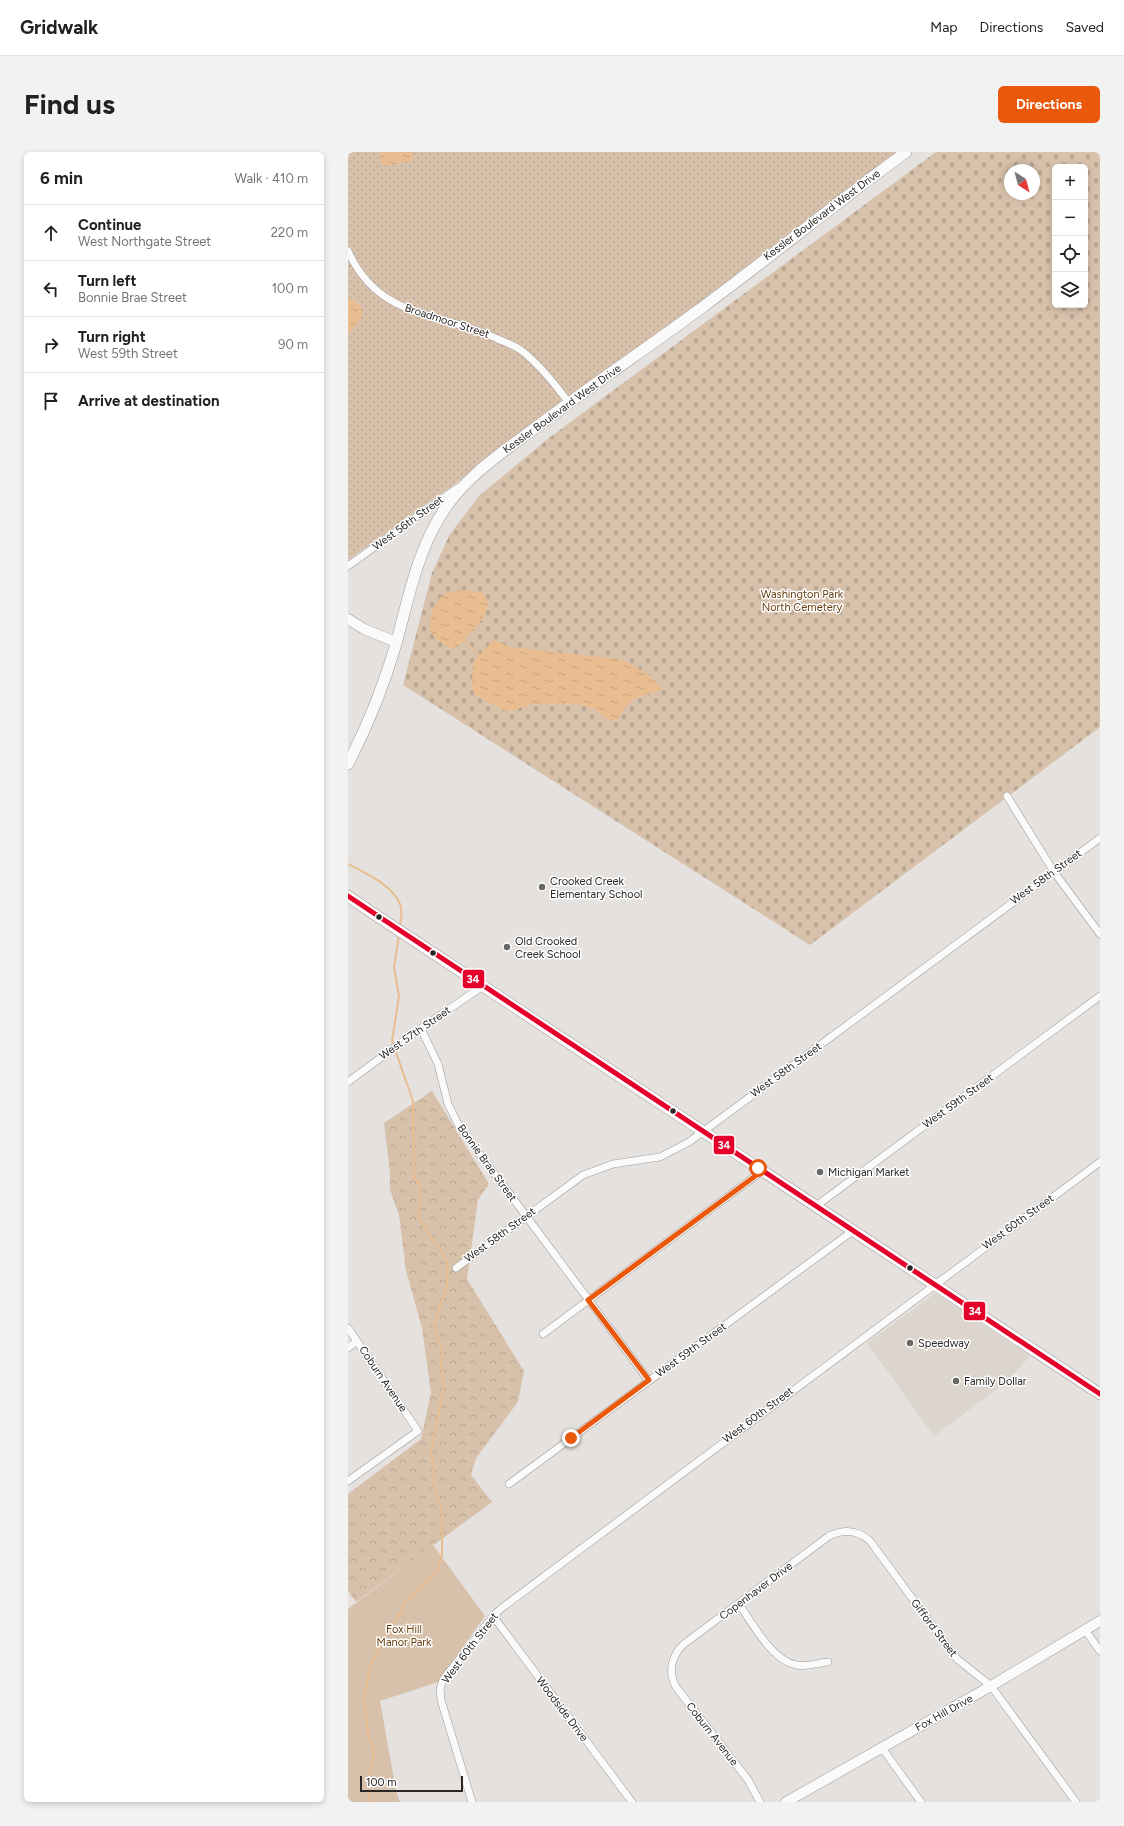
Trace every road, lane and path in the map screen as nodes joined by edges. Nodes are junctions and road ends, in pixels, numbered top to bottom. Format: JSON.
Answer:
{"nodes":[{"id":1,"x":906,"y":152,"type":"edge"},
{"id":2,"x":348,"y":252,"type":"edge"},
{"id":3,"x":569,"y":403,"type":"junction"},
{"id":4,"x":469,"y":480,"type":"junction"},
{"id":5,"x":348,"y":566,"type":"edge"},
{"id":6,"x":348,"y":619,"type":"edge"},
{"id":7,"x":396,"y":642,"type":"junction"},
{"id":8,"x":348,"y":764,"type":"edge"},
{"id":9,"x":1007,"y":796,"type":"dead end"},
{"id":10,"x":1100,"y":838,"type":"edge"},
{"id":11,"x":1054,"y":872,"type":"junction"},
{"id":12,"x":348,"y":897,"type":"edge"},
{"id":13,"x":1100,"y":934,"type":"edge"},
{"id":14,"x":484,"y":986,"type":"junction"},
{"id":15,"x":1100,"y":996,"type":"edge"},
{"id":16,"x":421,"y":1029,"type":"junction"},
{"id":17,"x":348,"y":1082,"type":"edge"},
{"id":18,"x":702,"y":1132,"type":"junction"},
{"id":19,"x":1100,"y":1162,"type":"edge"},
{"id":20,"x":762,"y":1171,"type":"junction"},
{"id":21,"x":816,"y":1206,"type":"junction"},
{"id":22,"x":526,"y":1216,"type":"junction"},
{"id":23,"x":854,"y":1230,"type":"junction"},
{"id":24,"x":456,"y":1268,"type":"dead end"},
{"id":25,"x":935,"y":1284,"type":"junction"},
{"id":26,"x":588,"y":1300,"type":"junction"},
{"id":27,"x":348,"y":1328,"type":"edge"},
{"id":28,"x":543,"y":1334,"type":"dead end"},
{"id":29,"x":357,"y":1341,"type":"junction"},
{"id":30,"x":348,"y":1348,"type":"edge"},
{"id":31,"x":649,"y":1380,"type":"junction"},
{"id":32,"x":1100,"y":1394,"type":"edge"},
{"id":33,"x":348,"y":1481,"type":"edge"},
{"id":34,"x":509,"y":1484,"type":"dead end"},
{"id":35,"x":851,"y":1531,"type":"joint"},
{"id":36,"x":738,"y":1604,"type":"junction"},
{"id":37,"x":493,"y":1616,"type":"junction"},
{"id":38,"x":1100,"y":1621,"type":"edge"},
{"id":39,"x":1085,"y":1630,"type":"junction"},
{"id":40,"x":1100,"y":1651,"type":"edge"},
{"id":41,"x":828,"y":1662,"type":"dead end"},
{"id":42,"x":671,"y":1665,"type":"joint"},
{"id":43,"x":992,"y":1686,"type":"junction"},
{"id":44,"x":882,"y":1748,"type":"junction"},
{"id":45,"x":472,"y":1802,"type":"edge"},
{"id":46,"x":632,"y":1802,"type":"edge"},
{"id":47,"x":760,"y":1802,"type":"edge"},
{"id":48,"x":786,"y":1802,"type":"edge"},
{"id":49,"x":921,"y":1802,"type":"edge"},
{"id":50,"x":1076,"y":1802,"type":"edge"}],
"edges":[{"from":1,"to":3,"type":"main road","name":"Kessler Boulevard West Drive"},
{"from":2,"to":3,"type":"street","name":"Broadmoor Street"},
{"from":3,"to":4,"type":"main road","name":"Kessler Boulevard West Drive"},
{"from":4,"to":5,"type":"street","name":"West 56th Street"},
{"from":4,"to":7,"type":"main road","name":"Kessler Boulevard West Drive"},
{"from":6,"to":7,"type":"street"},
{"from":7,"to":8,"type":"main road","name":"Kessler Boulevard West Drive"},
{"from":9,"to":11,"type":"street"},
{"from":10,"to":11,"type":"street","name":"West 58th Street"},
{"from":11,"to":13,"type":"street"},
{"from":11,"to":18,"type":"street","name":"West 58th Street"},
{"from":12,"to":14,"type":"main road"},
{"from":14,"to":16,"type":"street","name":"West 57th Street"},
{"from":14,"to":18,"type":"main road"},
{"from":15,"to":21,"type":"street","name":"West 59th Street"},
{"from":16,"to":17,"type":"street","name":"West 57th Street"},
{"from":16,"to":22,"type":"street","name":"Bonnie Brae Street"},
{"from":18,"to":20,"type":"main road"},
{"from":18,"to":22,"type":"street","name":"West 58th Street"},
{"from":19,"to":25,"type":"street","name":"West 60th Street"},
{"from":20,"to":21,"type":"main road"},
{"from":20,"to":26,"type":"street"},
{"from":21,"to":23,"type":"main road"},
{"from":22,"to":24,"type":"street","name":"West 58th Street"},
{"from":22,"to":26,"type":"street","name":"Bonnie Brae Street"},
{"from":23,"to":25,"type":"main road"},
{"from":23,"to":31,"type":"street","name":"West 59th Street"},
{"from":25,"to":32,"type":"main road"},
{"from":25,"to":37,"type":"street","name":"West 60th Street"},
{"from":26,"to":28,"type":"street"},
{"from":26,"to":31,"type":"street","name":"Bonnie Brae Street"},
{"from":27,"to":29,"type":"street","name":"Coburn Avenue"},
{"from":29,"to":30,"type":"street"},
{"from":29,"to":33,"type":"street","name":"Coburn Avenue"},
{"from":31,"to":34,"type":"street","name":"West 59th Street"},
{"from":35,"to":36,"type":"street","name":"Copenhaver Drive"},
{"from":35,"to":43,"type":"street","name":"Gifford Street"},
{"from":36,"to":41,"type":"street"},
{"from":36,"to":42,"type":"street","name":"Copenhaver Drive"},
{"from":37,"to":45,"type":"street","name":"West 60th Street"},
{"from":37,"to":46,"type":"street","name":"Woodside Drive"},
{"from":38,"to":39,"type":"street","name":"Fox Hill Drive"},
{"from":39,"to":40,"type":"street"},
{"from":39,"to":43,"type":"street","name":"Fox Hill Drive"},
{"from":42,"to":47,"type":"street","name":"Coburn Avenue"},
{"from":43,"to":44,"type":"street","name":"Fox Hill Drive"},
{"from":43,"to":50,"type":"street","name":"Gifford Street"},
{"from":44,"to":48,"type":"street","name":"Fox Hill Drive"},
{"from":44,"to":49,"type":"street"}]}
